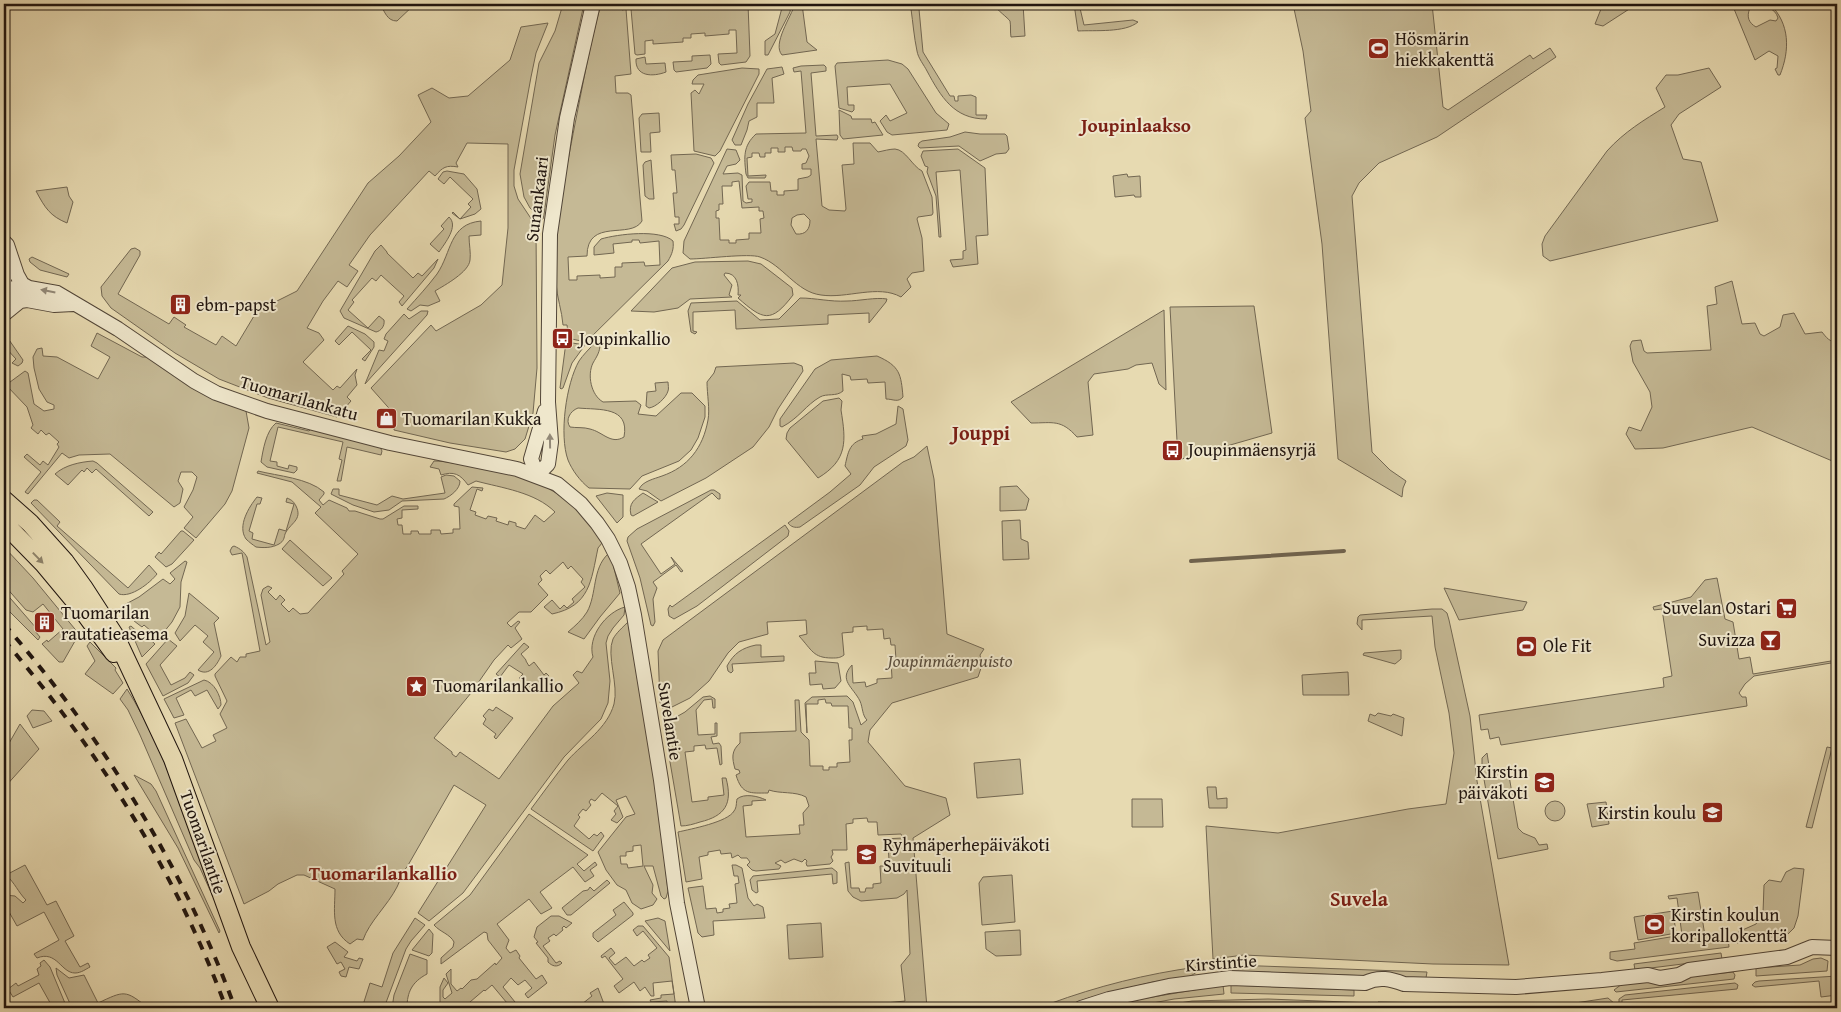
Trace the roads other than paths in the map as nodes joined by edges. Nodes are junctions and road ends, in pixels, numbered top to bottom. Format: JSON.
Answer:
{"nodes":[{"id":1,"x":593,"y":4,"type":"edge"},
{"id":2,"x":4,"y":242,"type":"edge"},
{"id":3,"x":4,"y":278,"type":"edge"},
{"id":4,"x":22,"y":284,"type":"junction"},
{"id":5,"x":4,"y":293,"type":"edge"},
{"id":6,"x":20,"y":301,"type":"junction"},
{"id":7,"x":73,"y":304,"type":"junction"},
{"id":8,"x":4,"y":314,"type":"edge"},
{"id":9,"x":537,"y":475,"type":"junction"},
{"id":10,"x":4,"y":500,"type":"edge"},
{"id":11,"x":4,"y":523,"type":"edge"},
{"id":12,"x":133,"y":676,"type":"junction"},
{"id":13,"x":1837,"y":948,"type":"edge"},
{"id":14,"x":270,"y":1008,"type":"edge"},
{"id":15,"x":698,"y":1008,"type":"edge"},
{"id":16,"x":1081,"y":1008,"type":"edge"}],
"edges":[{"from":1,"to":9,"type":"street","name":"Sunankaari"},
{"from":2,"to":4,"type":"street"},
{"from":3,"to":5,"type":"street"},
{"from":4,"to":5,"type":"street"},
{"from":4,"to":6,"type":"street"},
{"from":7,"to":4,"type":"street","name":"Tuomarilankatu","one_way":true},
{"from":5,"to":6,"type":"street"},
{"from":6,"to":7,"type":"street","name":"Tuomarilankatu"},
{"from":6,"to":8,"type":"street"},
{"from":7,"to":9,"type":"street","name":"Tuomarilankatu"},
{"from":9,"to":15,"type":"street","name":"Suvelantie"},
{"from":10,"to":12,"type":"main road","name":"Tuomarilantie"},
{"from":11,"to":12,"type":"main road","name":"Tuomarilantie","one_way":true},
{"from":12,"to":14,"type":"main road","name":"Tuomarilantie"},
{"from":13,"to":16,"type":"street","name":"Kirstintie"}]}
